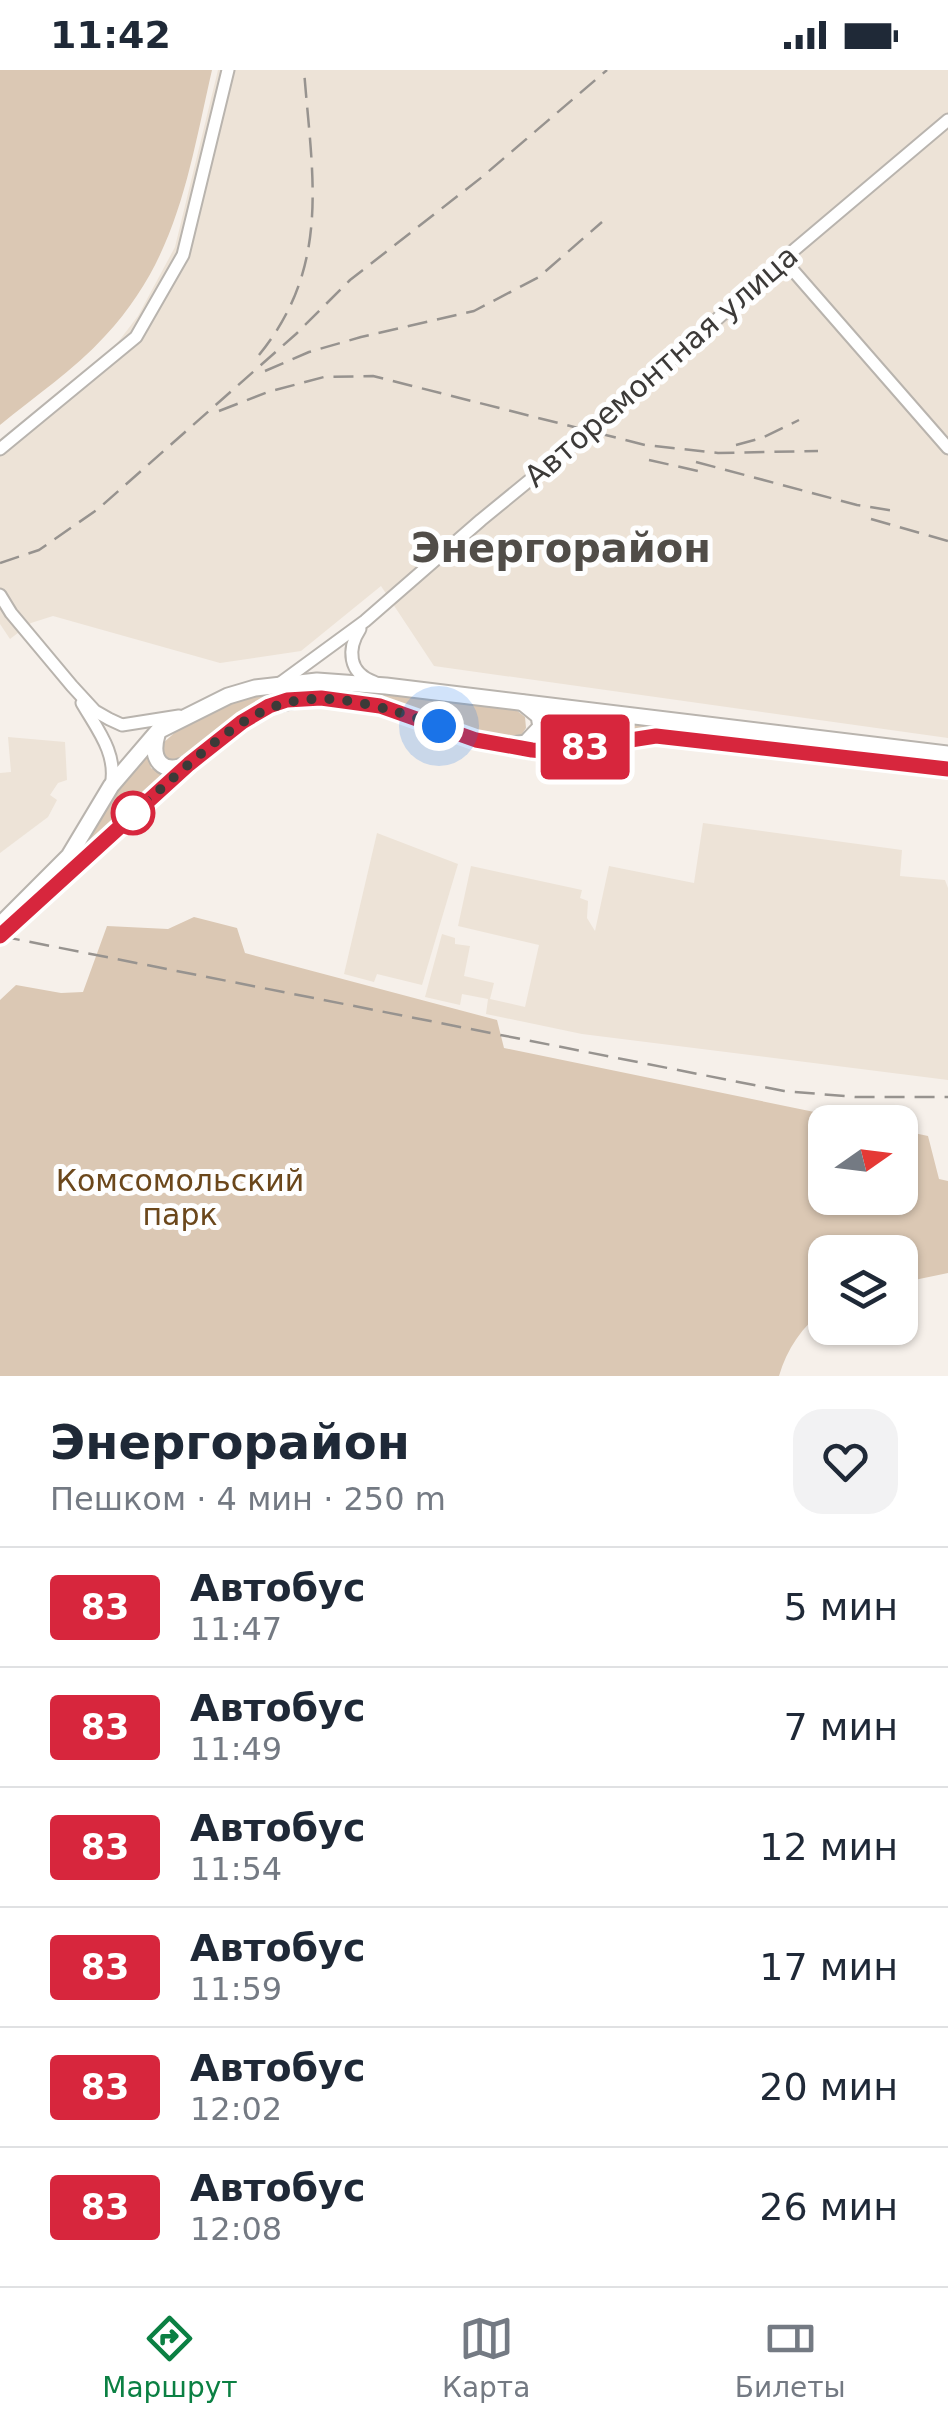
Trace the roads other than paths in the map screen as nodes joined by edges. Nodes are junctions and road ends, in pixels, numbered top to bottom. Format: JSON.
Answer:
{"nodes":[{"id":1,"x":228,"y":70,"type":"edge"},
{"id":2,"x":948,"y":120,"type":"edge"},
{"id":3,"x":784,"y":259,"type":"junction"},
{"id":4,"x":948,"y":448,"type":"edge"},
{"id":5,"x":0,"y":449,"type":"edge"},
{"id":6,"x":0,"y":595,"type":"edge"},
{"id":7,"x":365,"y":621,"type":"junction"},
{"id":8,"x":279,"y":684,"type":"junction"},
{"id":9,"x":72,"y":686,"type":"junction"},
{"id":10,"x":386,"y":686,"type":"junction"},
{"id":11,"x":517,"y":700,"type":"junction"},
{"id":12,"x":188,"y":714,"type":"junction"},
{"id":13,"x":158,"y":731,"type":"junction"},
{"id":14,"x":504,"y":746,"type":"junction"},
{"id":15,"x":948,"y":754,"type":"edge"},
{"id":16,"x":189,"y":764,"type":"junction"},
{"id":17,"x":948,"y":769,"type":"edge"},
{"id":18,"x":112,"y":786,"type":"junction"},
{"id":19,"x":0,"y":925,"type":"edge"},
{"id":20,"x":0,"y":936,"type":"edge"}],
"edges":[{"from":1,"to":5,"type":"street"},
{"from":2,"to":3,"type":"street","name":"Авторемонтная улица"},
{"from":3,"to":4,"type":"street"},
{"from":3,"to":7,"type":"street","name":"Авторемонтная улица"},
{"from":6,"to":9,"type":"street"},
{"from":7,"to":8,"type":"street","name":"Авторемонтная улица"},
{"from":7,"to":10,"type":"street"},
{"from":8,"to":10,"type":"main road"},
{"from":8,"to":12,"type":"main road"},
{"from":9,"to":12,"type":"street"},
{"from":9,"to":18,"type":"street"},
{"from":10,"to":11,"type":"main road"},
{"from":11,"to":14,"type":"main road"},
{"from":11,"to":15,"type":"main road"},
{"from":12,"to":13,"type":"main road"},
{"from":13,"to":16,"type":"main road"},
{"from":13,"to":18,"type":"main road"},
{"from":14,"to":16,"type":"main road"},
{"from":14,"to":17,"type":"main road"},
{"from":16,"to":20,"type":"main road"},
{"from":18,"to":19,"type":"main road"}]}
